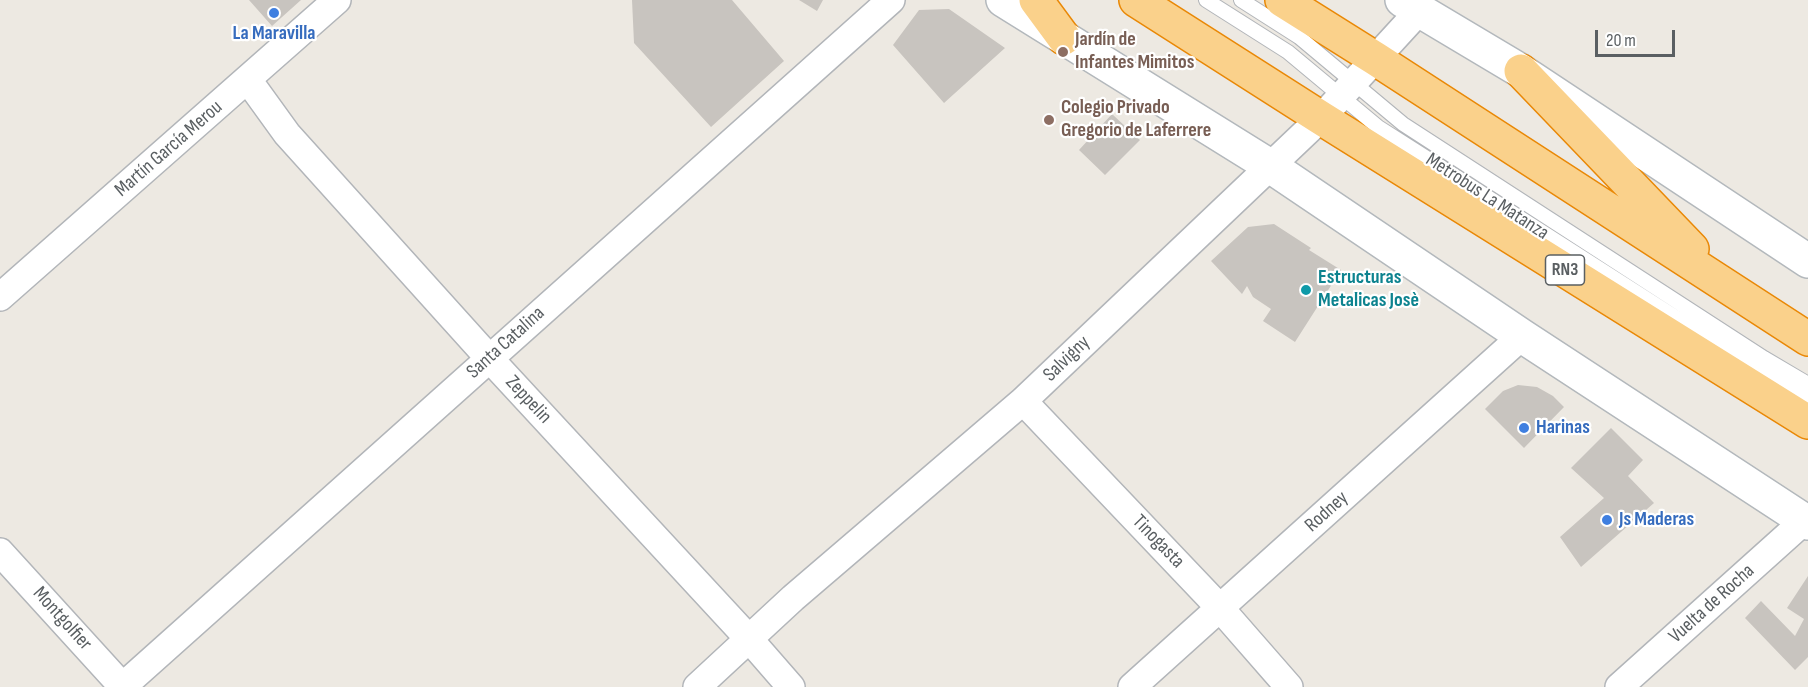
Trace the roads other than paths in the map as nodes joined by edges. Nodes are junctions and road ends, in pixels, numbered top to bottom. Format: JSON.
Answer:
{"nodes":[{"id":1,"x":337,"y":0,"type":"edge"},
{"id":2,"x":891,"y":0,"type":"edge"},
{"id":3,"x":1004,"y":0,"type":"edge"},
{"id":4,"x":1036,"y":0,"type":"edge"},
{"id":5,"x":1136,"y":0,"type":"edge"},
{"id":6,"x":1206,"y":0,"type":"edge"},
{"id":7,"x":1240,"y":0,"type":"edge"},
{"id":8,"x":1282,"y":0,"type":"edge"},
{"id":9,"x":1410,"y":5,"type":"edge"},
{"id":10,"x":1064,"y":38,"type":"junction"},
{"id":11,"x":1521,"y":71,"type":"junction"},
{"id":12,"x":248,"y":80,"type":"junction"},
{"id":13,"x":1349,"y":89,"type":"junction"},
{"id":14,"x":1270,"y":166,"type":"junction"},
{"id":15,"x":1808,"y":261,"type":"edge"},
{"id":16,"x":1730,"y":289,"type":"junction"},
{"id":17,"x":0,"y":297,"type":"edge"},
{"id":18,"x":1522,"y":336,"type":"junction"},
{"id":19,"x":1808,"y":339,"type":"edge"},
{"id":20,"x":489,"y":358,"type":"junction"},
{"id":21,"x":1808,"y":384,"type":"edge"},
{"id":22,"x":1808,"y":399,"type":"edge"},
{"id":23,"x":1023,"y":401,"type":"junction"},
{"id":24,"x":1808,"y":422,"type":"edge"},
{"id":25,"x":1806,"y":522,"type":"edge"},
{"id":26,"x":0,"y":552,"type":"edge"},
{"id":27,"x":1220,"y":608,"type":"junction"},
{"id":28,"x":750,"y":640,"type":"junction"},
{"id":29,"x":122,"y":687,"type":"edge"},
{"id":30,"x":697,"y":687,"type":"edge"},
{"id":31,"x":790,"y":687,"type":"edge"},
{"id":32,"x":1132,"y":687,"type":"edge"},
{"id":33,"x":1289,"y":687,"type":"edge"},
{"id":34,"x":1619,"y":687,"type":"edge"}],
"edges":[{"from":1,"to":12,"type":"street","name":"Martín García Merou"},
{"from":2,"to":20,"type":"street","name":"Santa Catalina"},
{"from":3,"to":10,"type":"street"},
{"from":4,"to":10,"type":"highway"},
{"from":5,"to":13,"type":"highway","number":"RN3"},
{"from":6,"to":13,"type":"lane","name":"Metrobus La Matanza"},
{"from":7,"to":13,"type":"lane","name":"Metrobus La Matanza"},
{"from":8,"to":13,"type":"highway","number":"RN3"},
{"from":9,"to":11,"type":"street"},
{"from":9,"to":13,"type":"street","name":"Salvigny"},
{"from":10,"to":14,"type":"street"},
{"from":11,"to":15,"type":"street"},
{"from":11,"to":16,"type":"highway"},
{"from":12,"to":17,"type":"street","name":"Martín García Merou"},
{"from":12,"to":20,"type":"street","name":"Zeppelin"},
{"from":13,"to":14,"type":"street","name":"Salvigny"},
{"from":13,"to":16,"type":"highway","number":"RN3"},
{"from":13,"to":21,"type":"lane","name":"Metrobus La Matanza"},
{"from":13,"to":22,"type":"lane","name":"Metrobus La Matanza"},
{"from":13,"to":24,"type":"highway","number":"RN3"},
{"from":14,"to":18,"type":"street"},
{"from":14,"to":23,"type":"street","name":"Salvigny"},
{"from":16,"to":19,"type":"highway","number":"RN3"},
{"from":18,"to":25,"type":"street"},
{"from":18,"to":27,"type":"street","name":"Rodney"},
{"from":20,"to":28,"type":"street","name":"Zeppelin"},
{"from":20,"to":29,"type":"street","name":"Santa Catalina"},
{"from":23,"to":27,"type":"street","name":"Tinogasta"},
{"from":23,"to":28,"type":"street","name":"Salvigny"},
{"from":25,"to":34,"type":"street","name":"Vuelta de Rocha"},
{"from":26,"to":29,"type":"street","name":"Montgolfier"},
{"from":27,"to":32,"type":"street","name":"Rodney"},
{"from":27,"to":33,"type":"street","name":"Tinogasta"},
{"from":28,"to":30,"type":"street","name":"Salvigny"},
{"from":28,"to":31,"type":"street","name":"Zeppelin"}]}
